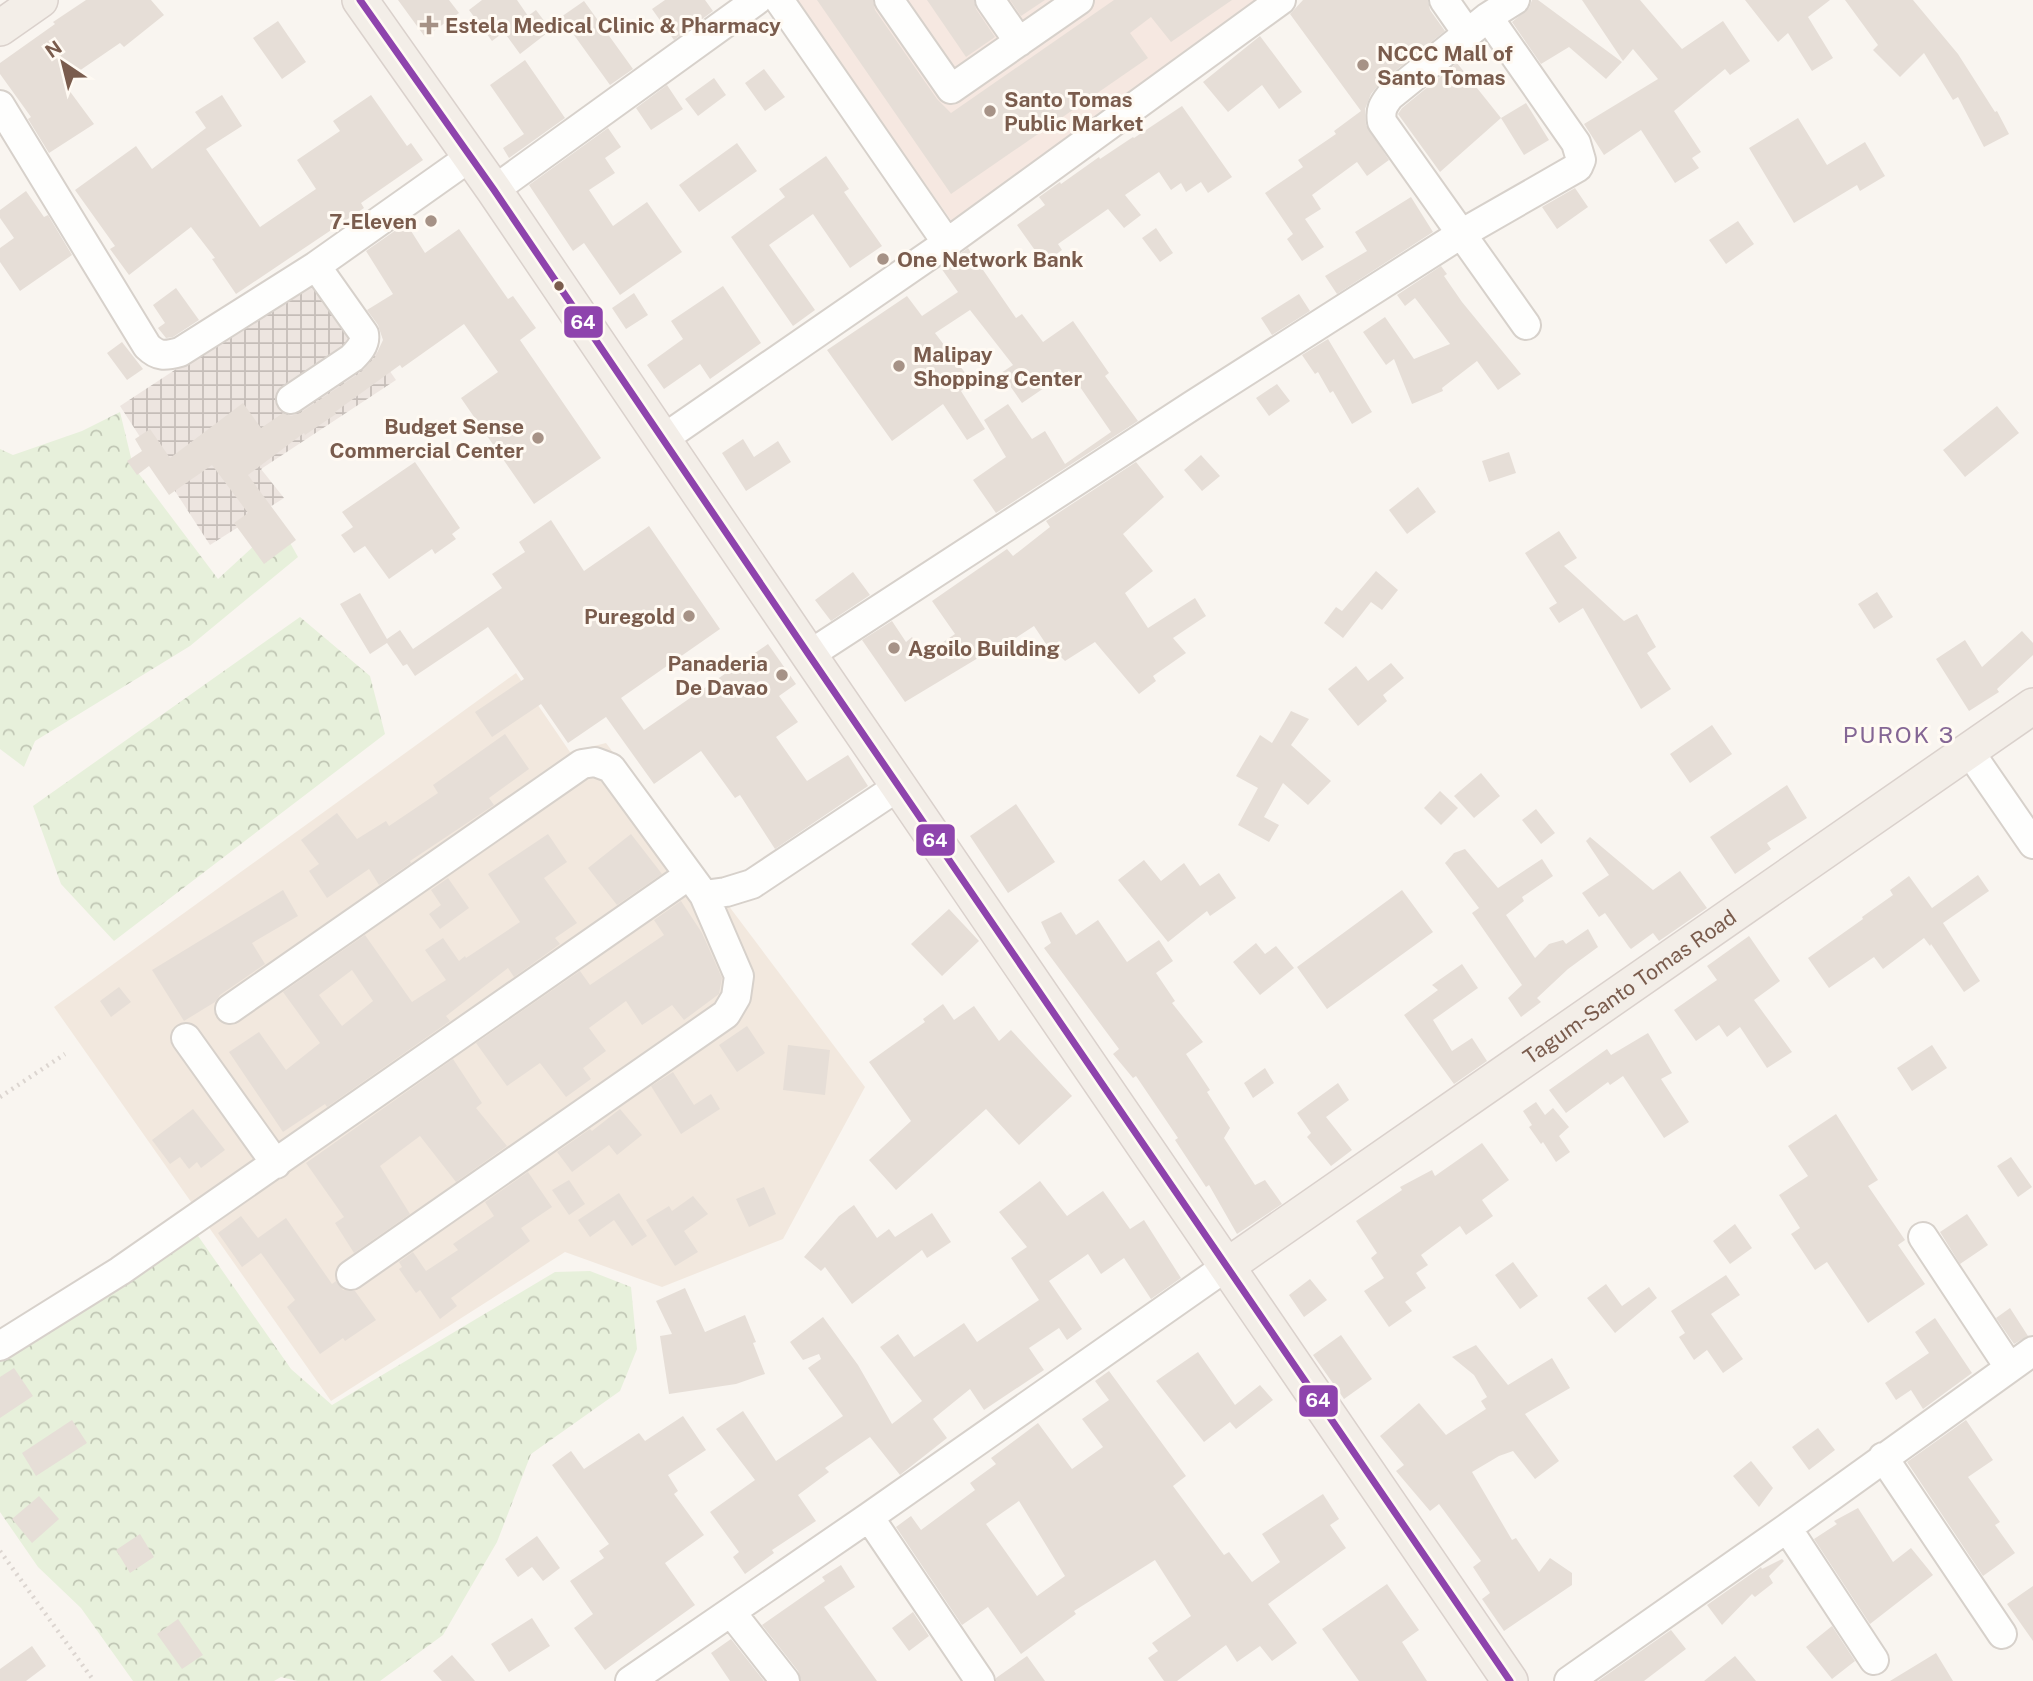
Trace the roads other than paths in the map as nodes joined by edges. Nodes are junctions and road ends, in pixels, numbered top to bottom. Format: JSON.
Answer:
{"nodes":[{"id":1,"x":360,"y":0,"type":"edge"},
{"id":2,"x":757,"y":0,"type":"edge"},
{"id":3,"x":779,"y":0,"type":"edge"},
{"id":4,"x":889,"y":0,"type":"edge"},
{"id":5,"x":990,"y":0,"type":"edge"},
{"id":6,"x":1079,"y":0,"type":"edge"},
{"id":7,"x":1281,"y":0,"type":"edge"},
{"id":8,"x":1444,"y":0,"type":"edge"},
{"id":9,"x":1515,"y":0,"type":"edge"},
{"id":10,"x":33,"y":2,"type":"edge"},
{"id":11,"x":1478,"y":25,"type":"junction"},
{"id":12,"x":0,"y":28,"type":"edge"},
{"id":13,"x":1019,"y":42,"type":"junction"},
{"id":14,"x":0,"y":105,"type":"edge"},
{"id":15,"x":470,"y":157,"type":"junction"},
{"id":16,"x":494,"y":190,"type":"junction"},
{"id":17,"x":1461,"y":234,"type":"junction"},
{"id":18,"x":947,"y":243,"type":"junction"},
{"id":19,"x":316,"y":266,"type":"junction"},
{"id":20,"x":1526,"y":325,"type":"dead end"},
{"id":21,"x":291,"y":399,"type":"dead end"},
{"id":22,"x":663,"y":439,"type":"junction"},
{"id":23,"x":808,"y":655,"type":"junction"},
{"id":24,"x":2033,"y":706,"type":"edge"},
{"id":25,"x":1969,"y":751,"type":"junction"},
{"id":26,"x":899,"y":786,"type":"junction"},
{"id":27,"x":2033,"y":844,"type":"edge"},
{"id":28,"x":696,"y":885,"type":"junction"},
{"id":29,"x":230,"y":1009,"type":"dead end"},
{"id":30,"x":186,"y":1038,"type":"dead end"},
{"id":31,"x":276,"y":1164,"type":"junction"},
{"id":32,"x":1923,"y":1237,"type":"dead end"},
{"id":33,"x":1227,"y":1266,"type":"junction"},
{"id":34,"x":351,"y":1275,"type":"dead end"},
{"id":35,"x":0,"y":1346,"type":"edge"},
{"id":36,"x":2033,"y":1351,"type":"edge"},
{"id":37,"x":2009,"y":1367,"type":"junction"},
{"id":38,"x":1882,"y":1457,"type":"junction"},
{"id":39,"x":869,"y":1517,"type":"junction"},
{"id":40,"x":1787,"y":1528,"type":"junction"},
{"id":41,"x":731,"y":1612,"type":"junction"},
{"id":42,"x":2002,"y":1634,"type":"dead end"},
{"id":43,"x":1874,"y":1660,"type":"dead end"},
{"id":44,"x":630,"y":1681,"type":"edge"},
{"id":45,"x":786,"y":1681,"type":"edge"},
{"id":46,"x":980,"y":1681,"type":"edge"},
{"id":47,"x":1510,"y":1681,"type":"edge"},
{"id":48,"x":1569,"y":1681,"type":"edge"}],
"edges":[{"from":1,"to":15,"type":"main road"},
{"from":2,"to":16,"type":"street"},
{"from":3,"to":18,"type":"street"},
{"from":4,"to":13,"type":"street"},
{"from":5,"to":13,"type":"street"},
{"from":6,"to":13,"type":"street"},
{"from":7,"to":18,"type":"street"},
{"from":8,"to":11,"type":"street"},
{"from":9,"to":11,"type":"street"},
{"from":10,"to":12,"type":"main road"},
{"from":11,"to":17,"type":"street"},
{"from":11,"to":17,"type":"street"},
{"from":14,"to":19,"type":"street"},
{"from":15,"to":16,"type":"main road"},
{"from":15,"to":19,"type":"street"},
{"from":16,"to":22,"type":"main road"},
{"from":17,"to":20,"type":"street"},
{"from":17,"to":23,"type":"street"},
{"from":18,"to":22,"type":"street"},
{"from":19,"to":21,"type":"street"},
{"from":22,"to":23,"type":"main road"},
{"from":23,"to":26,"type":"main road"},
{"from":24,"to":25,"type":"main road","name":"Tagum-Santo Tomas Road"},
{"from":25,"to":27,"type":"street"},
{"from":25,"to":33,"type":"main road","name":"Tagum-Santo Tomas Road"},
{"from":26,"to":28,"type":"street"},
{"from":26,"to":33,"type":"main road"},
{"from":28,"to":29,"type":"street"},
{"from":28,"to":31,"type":"street"},
{"from":28,"to":34,"type":"street"},
{"from":30,"to":31,"type":"street"},
{"from":31,"to":35,"type":"street"},
{"from":32,"to":37,"type":"street"},
{"from":33,"to":39,"type":"street"},
{"from":33,"to":47,"type":"main road"},
{"from":36,"to":37,"type":"street"},
{"from":37,"to":38,"type":"street"},
{"from":38,"to":40,"type":"street"},
{"from":38,"to":42,"type":"street"},
{"from":39,"to":41,"type":"street"},
{"from":39,"to":46,"type":"street"},
{"from":40,"to":43,"type":"street"},
{"from":40,"to":48,"type":"street"},
{"from":41,"to":44,"type":"street"},
{"from":41,"to":45,"type":"street"}]}
